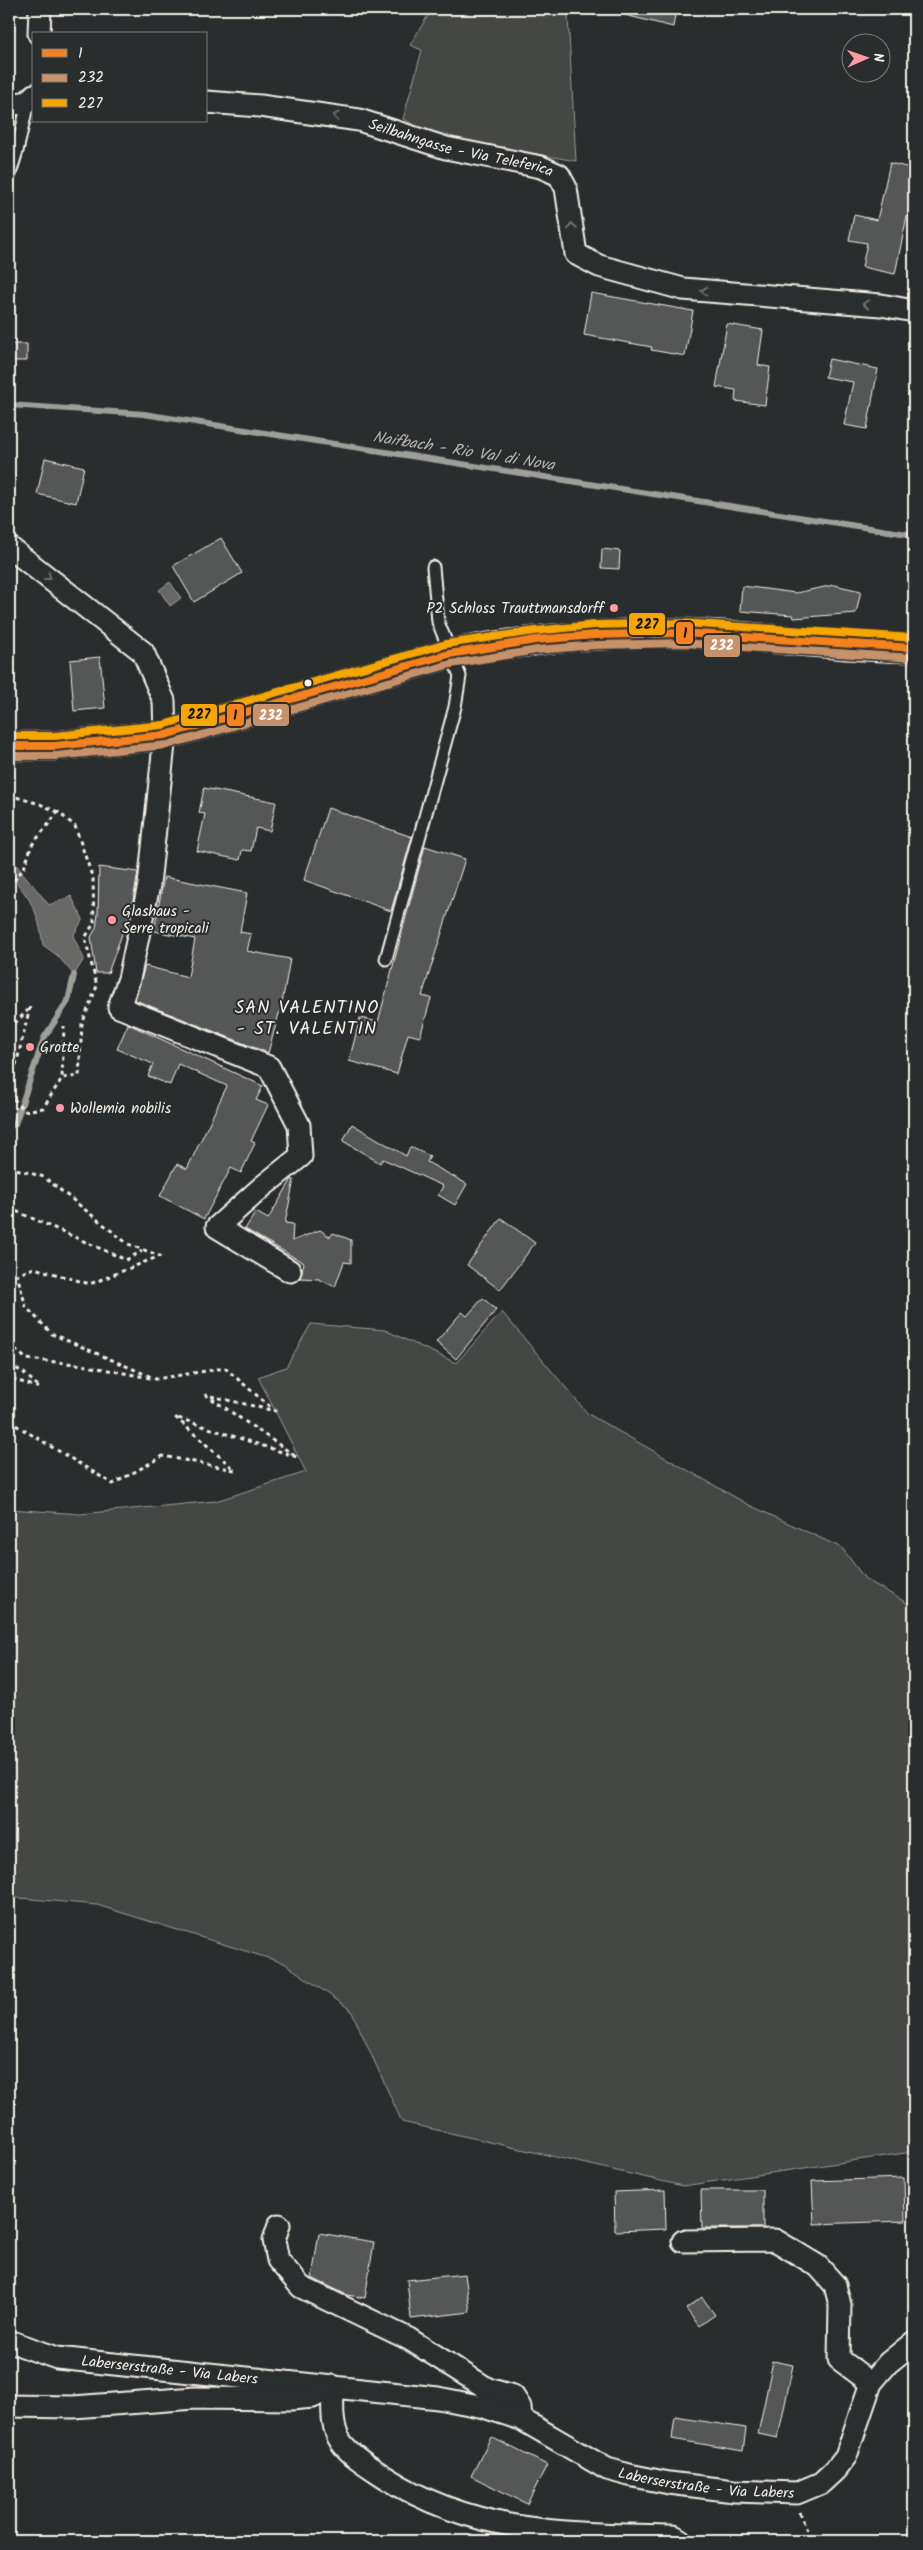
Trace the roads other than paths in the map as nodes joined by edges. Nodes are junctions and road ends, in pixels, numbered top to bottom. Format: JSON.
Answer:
{"nodes":[{"id":1,"x":40,"y":9,"type":"edge"},
{"id":2,"x":39,"y":32,"type":"edge"},
{"id":3,"x":23,"y":101,"type":"edge"},
{"id":4,"x":208,"y":102,"type":"edge"},
{"id":5,"x":9,"y":177,"type":"edge"},
{"id":6,"x":914,"y":311,"type":"edge"},
{"id":7,"x":9,"y":547,"type":"edge"},
{"id":8,"x":433,"y":567,"type":"dead end"},
{"id":9,"x":914,"y":648,"type":"edge"},
{"id":10,"x":449,"y":654,"type":"junction"},
{"id":11,"x":165,"y":735,"type":"junction"},
{"id":12,"x":9,"y":746,"type":"edge"},
{"id":13,"x":386,"y":959,"type":"dead end"},
{"id":14,"x":290,"y":1271,"type":"dead end"},
{"id":15,"x":279,"y":2226,"type":"dead end"},
{"id":16,"x":683,"y":2241,"type":"dead end"},
{"id":17,"x":9,"y":2341,"type":"edge"},
{"id":18,"x":914,"y":2342,"type":"edge"},
{"id":19,"x":871,"y":2383,"type":"junction"},
{"id":20,"x":333,"y":2386,"type":"junction"},
{"id":21,"x":9,"y":2406,"type":"edge"},
{"id":22,"x":521,"y":2419,"type":"junction"},
{"id":23,"x":682,"y":2541,"type":"edge"}],
"edges":[{"from":1,"to":2,"type":"street"},
{"from":3,"to":5,"type":"lane"},
{"from":6,"to":4,"type":"street","name":"Seilbahngasse - Via Teleferica","one_way":true},
{"from":7,"to":11,"type":"street","one_way":true},
{"from":8,"to":10,"type":"lane"},
{"from":9,"to":10,"type":"main road"},
{"from":10,"to":11,"type":"main road"},
{"from":10,"to":13,"type":"lane"},
{"from":11,"to":12,"type":"main road"},
{"from":11,"to":14,"type":"street"},
{"from":15,"to":22,"type":"street"},
{"from":16,"to":19,"type":"street"},
{"from":17,"to":20,"type":"street","name":"Laberserstraße - Via Labers"},
{"from":18,"to":19,"type":"street","name":"Laberserstraße - Via Labers"},
{"from":19,"to":22,"type":"street","name":"Laberserstraße - Via Labers"},
{"from":20,"to":21,"type":"street"},
{"from":20,"to":22,"type":"street","name":"Laberserstraße - Via Labers"},
{"from":20,"to":23,"type":"street"}]}
